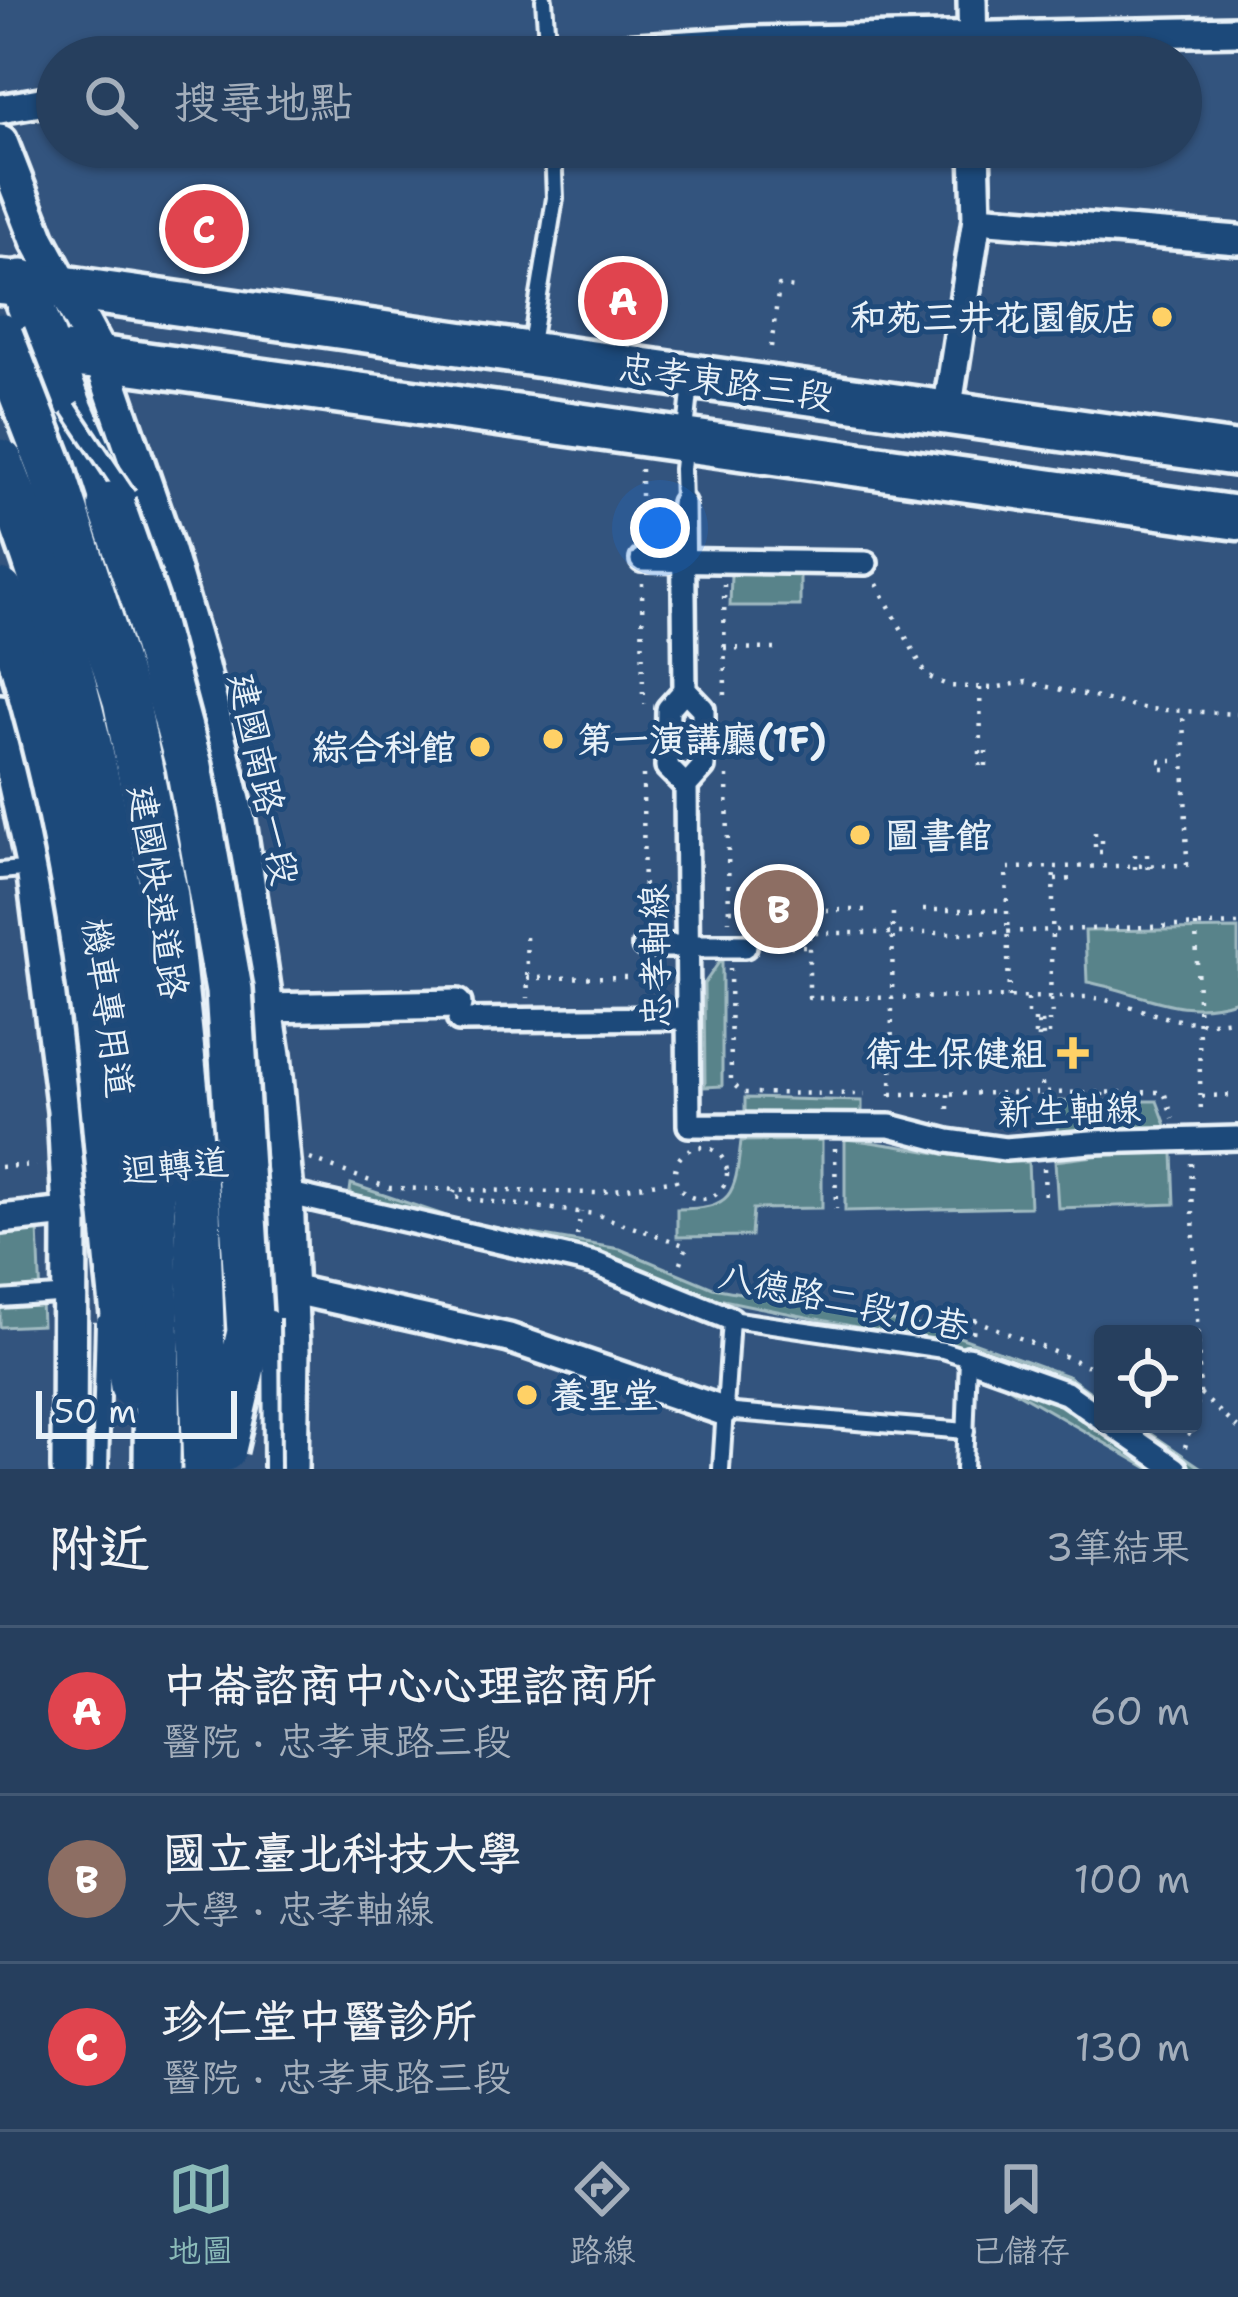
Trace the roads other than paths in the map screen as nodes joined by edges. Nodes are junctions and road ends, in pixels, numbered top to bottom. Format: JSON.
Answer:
{"nodes":[{"id":1,"x":544,"y":0,"type":"edge"},
{"id":2,"x":972,"y":0,"type":"edge"},
{"id":3,"x":1238,"y":31,"type":"edge"},
{"id":4,"x":547,"y":36,"type":"edge"},
{"id":5,"x":973,"y":36,"type":"edge"},
{"id":6,"x":1150,"y":36,"type":"edge"},
{"id":7,"x":36,"y":103,"type":"edge"},
{"id":8,"x":0,"y":109,"type":"edge"},
{"id":9,"x":0,"y":142,"type":"edge"},
{"id":10,"x":554,"y":168,"type":"edge"},
{"id":11,"x":975,"y":168,"type":"edge"},
{"id":12,"x":976,"y":219,"type":"junction"},
{"id":13,"x":1238,"y":240,"type":"edge"},
{"id":14,"x":30,"y":284,"type":"edge"},
{"id":15,"x":0,"y":336,"type":"edge"},
{"id":16,"x":0,"y":349,"type":"edge"},
{"id":17,"x":47,"y":353,"type":"junction"},
{"id":18,"x":529,"y":355,"type":"junction"},
{"id":19,"x":101,"y":358,"type":"junction"},
{"id":20,"x":692,"y":378,"type":"junction"},
{"id":21,"x":947,"y":412,"type":"junction"},
{"id":22,"x":686,"y":438,"type":"junction"},
{"id":23,"x":1238,"y":454,"type":"edge"},
{"id":24,"x":0,"y":462,"type":"edge"},
{"id":25,"x":683,"y":503,"type":"joint"},
{"id":26,"x":1238,"y":518,"type":"edge"},
{"id":27,"x":144,"y":547,"type":"dead end"},
{"id":28,"x":642,"y":560,"type":"dead end"},
{"id":29,"x":683,"y":560,"type":"junction"},
{"id":30,"x":866,"y":563,"type":"road end"},
{"id":31,"x":0,"y":592,"type":"edge"},
{"id":32,"x":0,"y":634,"type":"edge"},
{"id":33,"x":685,"y":691,"type":"junction"},
{"id":34,"x":0,"y":712,"type":"edge"},
{"id":35,"x":208,"y":777,"type":"dead end"},
{"id":36,"x":686,"y":786,"type":"junction"},
{"id":37,"x":225,"y":845,"type":"dead end"},
{"id":38,"x":17,"y":870,"type":"edge"},
{"id":39,"x":644,"y":946,"type":"road end"},
{"id":40,"x":688,"y":946,"type":"junction"},
{"id":41,"x":738,"y":946,"type":"road end"},
{"id":42,"x":458,"y":1012,"type":"joint"},
{"id":43,"x":258,"y":1015,"type":"junction"},
{"id":44,"x":688,"y":1018,"type":"junction"},
{"id":45,"x":689,"y":1125,"type":"joint"},
{"id":46,"x":1238,"y":1138,"type":"edge"},
{"id":47,"x":286,"y":1192,"type":"junction"},
{"id":48,"x":70,"y":1211,"type":"junction"},
{"id":49,"x":0,"y":1219,"type":"edge"},
{"id":50,"x":280,"y":1290,"type":"junction"},
{"id":51,"x":71,"y":1294,"type":"junction"},
{"id":52,"x":0,"y":1299,"type":"edge"},
{"id":53,"x":731,"y":1319,"type":"junction"},
{"id":54,"x":968,"y":1358,"type":"junction"},
{"id":55,"x":722,"y":1411,"type":"junction"},
{"id":56,"x":1094,"y":1413,"type":"edge"},
{"id":57,"x":966,"y":1431,"type":"junction"},
{"id":58,"x":1124,"y":1433,"type":"edge"},
{"id":59,"x":69,"y":1469,"type":"edge"},
{"id":60,"x":100,"y":1469,"type":"edge"},
{"id":61,"x":145,"y":1469,"type":"edge"},
{"id":62,"x":157,"y":1469,"type":"edge"},
{"id":63,"x":206,"y":1469,"type":"edge"},
{"id":64,"x":218,"y":1469,"type":"edge"},
{"id":65,"x":272,"y":1469,"type":"edge"},
{"id":66,"x":290,"y":1469,"type":"edge"},
{"id":67,"x":722,"y":1469,"type":"edge"},
{"id":68,"x":964,"y":1469,"type":"edge"},
{"id":69,"x":1176,"y":1469,"type":"edge"}],
"edges":[{"from":1,"to":4,"type":"lane"},
{"from":2,"to":5,"type":"street"},
{"from":3,"to":6,"type":"street"},
{"from":7,"to":8,"type":"street"},
{"from":9,"to":14,"type":"street","name":"建國南路一段"},
{"from":10,"to":18,"type":"lane"},
{"from":11,"to":12,"type":"street"},
{"from":12,"to":13,"type":"street"},
{"from":12,"to":21,"type":"street"},
{"from":14,"to":17,"type":"highway"},
{"from":14,"to":18,"type":"main road","name":"忠孝東路三段"},
{"from":14,"to":19,"type":"street","name":"建國南路一段"},
{"from":15,"to":63,"type":"highway","name":"建國快速道路","bridge":true},
{"from":16,"to":17,"type":"main road","name":"忠孝東路三段"},
{"from":17,"to":19,"type":"main road","name":"忠孝東路三段"},
{"from":17,"to":64,"type":"highway","bridge":true},
{"from":18,"to":20,"type":"main road","name":"忠孝東路三段"},
{"from":19,"to":22,"type":"main road","name":"忠孝東路三段"},
{"from":19,"to":43,"type":"street","name":"建國南路一段"},
{"from":20,"to":21,"type":"main road","name":"忠孝東路三段"},
{"from":20,"to":22,"type":"lane"},
{"from":21,"to":23,"type":"main road","name":"忠孝東路三段"},
{"from":22,"to":25,"type":"lane"},
{"from":22,"to":26,"type":"main road","name":"忠孝東路三段"},
{"from":24,"to":62,"type":"highway","name":"建國快速道路","bridge":true},
{"from":25,"to":29,"type":"street","name":"忠孝軸線"},
{"from":27,"to":35,"type":"lane"},
{"from":28,"to":29,"type":"street"},
{"from":29,"to":30,"type":"street"},
{"from":29,"to":33,"type":"street","name":"忠孝軸線"},
{"from":31,"to":61,"type":"highway","bridge":true},
{"from":32,"to":60,"type":"lane","name":"機車專用道","bridge":true},
{"from":33,"to":36,"type":"street","name":"忠孝軸線"},
{"from":33,"to":36,"type":"street","name":"忠孝軸線"},
{"from":34,"to":38,"type":"street"},
{"from":36,"to":40,"type":"street","name":"忠孝軸線"},
{"from":37,"to":43,"type":"lane"},
{"from":38,"to":48,"type":"street"},
{"from":39,"to":40,"type":"street"},
{"from":40,"to":41,"type":"street"},
{"from":40,"to":44,"type":"street","name":"忠孝軸線"},
{"from":42,"to":43,"type":"street"},
{"from":42,"to":44,"type":"street"},
{"from":43,"to":47,"type":"street","name":"建國南路一段"},
{"from":44,"to":45,"type":"street","name":"忠孝軸線"},
{"from":45,"to":46,"type":"street","name":"新生軸線"},
{"from":47,"to":48,"type":"street","name":"迴轉道"},
{"from":47,"to":50,"type":"street","name":"建國南路一段"},
{"from":47,"to":53,"type":"street","name":"八德路二段10巷"},
{"from":48,"to":49,"type":"street","name":"迴轉道"},
{"from":48,"to":51,"type":"street"},
{"from":50,"to":55,"type":"street"},
{"from":50,"to":65,"type":"lane","bridge":true},
{"from":50,"to":66,"type":"street","name":"建國南路一段"},
{"from":51,"to":52,"type":"lane"},
{"from":51,"to":59,"type":"street"},
{"from":53,"to":54,"type":"lane","name":"八德路二段10巷"},
{"from":53,"to":55,"type":"lane"},
{"from":54,"to":56,"type":"street","name":"八德路二段10巷"},
{"from":54,"to":57,"type":"lane"},
{"from":55,"to":57,"type":"lane"},
{"from":55,"to":67,"type":"lane"},
{"from":57,"to":68,"type":"lane"},
{"from":58,"to":69,"type":"street"}]}
